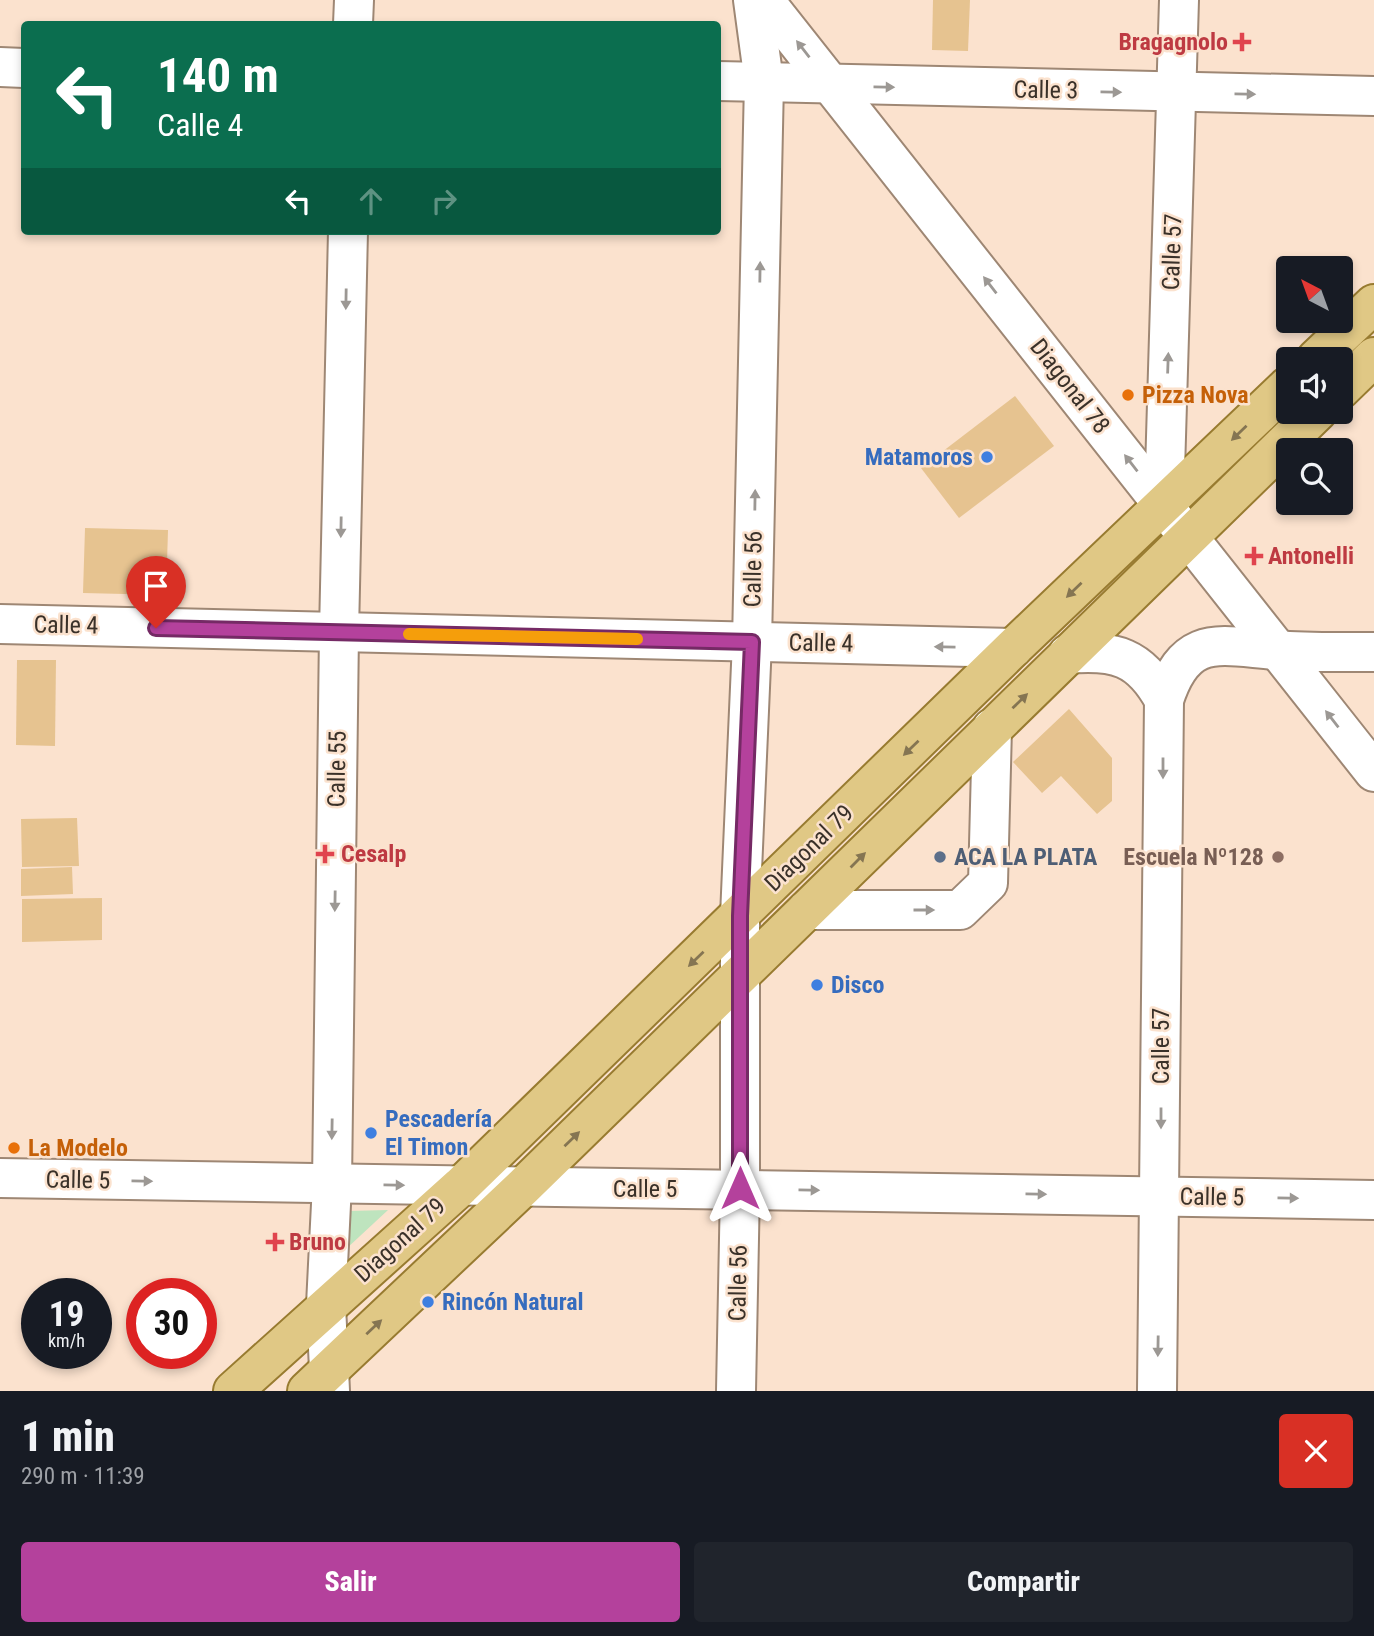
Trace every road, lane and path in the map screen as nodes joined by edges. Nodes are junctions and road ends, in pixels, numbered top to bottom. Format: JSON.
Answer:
{"nodes":[{"id":1,"x":354,"y":0,"type":"edge"},
{"id":2,"x":753,"y":0,"type":"edge"},
{"id":3,"x":764,"y":0,"type":"edge"},
{"id":4,"x":1179,"y":0,"type":"edge"},
{"id":5,"x":354,"y":21,"type":"edge"},
{"id":6,"x":0,"y":67,"type":"edge"},
{"id":7,"x":21,"y":68,"type":"edge"},
{"id":8,"x":721,"y":81,"type":"edge"},
{"id":9,"x":764,"y":82,"type":"junction"},
{"id":10,"x":832,"y":85,"type":"junction"},
{"id":11,"x":1177,"y":93,"type":"junction"},
{"id":12,"x":1374,"y":96,"type":"edge"},
{"id":13,"x":348,"y":235,"type":"edge"},
{"id":14,"x":1374,"y":304,"type":"edge"},
{"id":15,"x":1329,"y":347,"type":"edge"},
{"id":16,"x":1374,"y":358,"type":"edge"},
{"id":17,"x":1353,"y":378,"type":"edge"},
{"id":18,"x":1276,"y":397,"type":"edge"},
{"id":19,"x":1304,"y":424,"type":"edge"},
{"id":20,"x":1164,"y":504,"type":"junction"},
{"id":21,"x":1188,"y":536,"type":"junction"},
{"id":22,"x":0,"y":624,"type":"edge"},
{"id":23,"x":339,"y":632,"type":"junction"},
{"id":24,"x":752,"y":642,"type":"junction"},
{"id":25,"x":1013,"y":648,"type":"junction"},
{"id":26,"x":1278,"y":650,"type":"junction"},
{"id":27,"x":1374,"y":652,"type":"edge"},
{"id":28,"x":1068,"y":654,"type":"junction"},
{"id":29,"x":1164,"y":700,"type":"junction"},
{"id":30,"x":992,"y":728,"type":"junction"},
{"id":31,"x":1374,"y":772,"type":"edge"},
{"id":32,"x":807,"y":910,"type":"junction"},
{"id":33,"x":740,"y":916,"type":"junction"},
{"id":34,"x":739,"y":976,"type":"junction"},
{"id":35,"x":0,"y":1178,"type":"edge"},
{"id":36,"x":332,"y":1184,"type":"junction"},
{"id":37,"x":461,"y":1186,"type":"junction"},
{"id":38,"x":523,"y":1187,"type":"junction"},
{"id":39,"x":740,"y":1188,"type":"junction"},
{"id":40,"x":1160,"y":1196,"type":"junction"},
{"id":41,"x":1374,"y":1200,"type":"edge"},
{"id":42,"x":326,"y":1305,"type":"junction"},
{"id":43,"x":322,"y":1384,"type":"edge"},
{"id":44,"x":233,"y":1391,"type":"edge"},
{"id":45,"x":736,"y":1391,"type":"edge"},
{"id":46,"x":1157,"y":1391,"type":"edge"}],
"edges":[{"from":1,"to":5,"type":"street"},
{"from":2,"to":9,"type":"street","name":"Calle 56"},
{"from":10,"to":3,"type":"street","name":"Diagonal 78","one_way":true},
{"from":4,"to":11,"type":"street","name":"Calle 57"},
{"from":6,"to":7,"type":"street"},
{"from":8,"to":9,"type":"street","name":"Calle 3"},
{"from":9,"to":10,"type":"street","name":"Calle 3"},
{"from":24,"to":9,"type":"street","name":"Calle 56","one_way":true},
{"from":10,"to":11,"type":"street","name":"Calle 3","one_way":true},
{"from":20,"to":10,"type":"street","name":"Diagonal 78","one_way":true},
{"from":11,"to":12,"type":"street","name":"Calle 3","one_way":true},
{"from":20,"to":11,"type":"street","name":"Calle 57","one_way":true},
{"from":13,"to":23,"type":"street","name":"Calle 55","one_way":true},
{"from":14,"to":15,"type":"main road"},
{"from":16,"to":17,"type":"main road"},
{"from":18,"to":20,"type":"main road","name":"Diagonal 79","one_way":true},
{"from":19,"to":21,"type":"main road","name":"Diagonal 79"},
{"from":20,"to":21,"type":"street","name":"Diagonal 78"},
{"from":20,"to":25,"type":"main road","name":"Diagonal 79","one_way":true},
{"from":21,"to":26,"type":"street","name":"Diagonal 78"},
{"from":21,"to":28,"type":"main road","name":"Diagonal 79"},
{"from":22,"to":23,"type":"street","name":"Calle 4"},
{"from":23,"to":24,"type":"street","name":"Calle 4"},
{"from":23,"to":36,"type":"street","name":"Calle 55","one_way":true},
{"from":25,"to":24,"type":"street","name":"Calle 4","one_way":true},
{"from":24,"to":33,"type":"street","name":"Calle 56"},
{"from":25,"to":33,"type":"main road","name":"Diagonal 79","one_way":true},
{"from":26,"to":27,"type":"street"},
{"from":26,"to":29,"type":"street"},
{"from":31,"to":26,"type":"street","name":"Diagonal 78","one_way":true},
{"from":28,"to":29,"type":"street"},
{"from":30,"to":28,"type":"main road","name":"Diagonal 79","one_way":true},
{"from":29,"to":40,"type":"street","name":"Calle 57","one_way":true},
{"from":32,"to":30,"type":"main road","name":"Diagonal 79","one_way":true},
{"from":32,"to":30,"type":"street","one_way":true},
{"from":32,"to":34,"type":"main road","name":"Diagonal 79"},
{"from":33,"to":34,"type":"street","name":"Calle 56"},
{"from":33,"to":37,"type":"main road","name":"Diagonal 79","one_way":true},
{"from":38,"to":34,"type":"main road","name":"Diagonal 79","one_way":true},
{"from":34,"to":39,"type":"street","name":"Calle 56"},
{"from":35,"to":36,"type":"street","name":"Calle 5","one_way":true},
{"from":36,"to":37,"type":"street","name":"Calle 5","one_way":true},
{"from":36,"to":42,"type":"street","name":"Calle 55"},
{"from":37,"to":38,"type":"street","name":"Calle 5"},
{"from":37,"to":42,"type":"main road","name":"Diagonal 79"},
{"from":38,"to":39,"type":"street","name":"Calle 5"},
{"from":43,"to":38,"type":"main road","name":"Diagonal 79","one_way":true},
{"from":39,"to":40,"type":"street","name":"Calle 5","one_way":true},
{"from":39,"to":45,"type":"street","name":"Calle 56"},
{"from":40,"to":41,"type":"street","name":"Calle 5","one_way":true},
{"from":40,"to":46,"type":"street","name":"Calle 57","one_way":true},
{"from":42,"to":43,"type":"street","name":"Calle 55"},
{"from":42,"to":44,"type":"main road","name":"Diagonal 79"}]}
